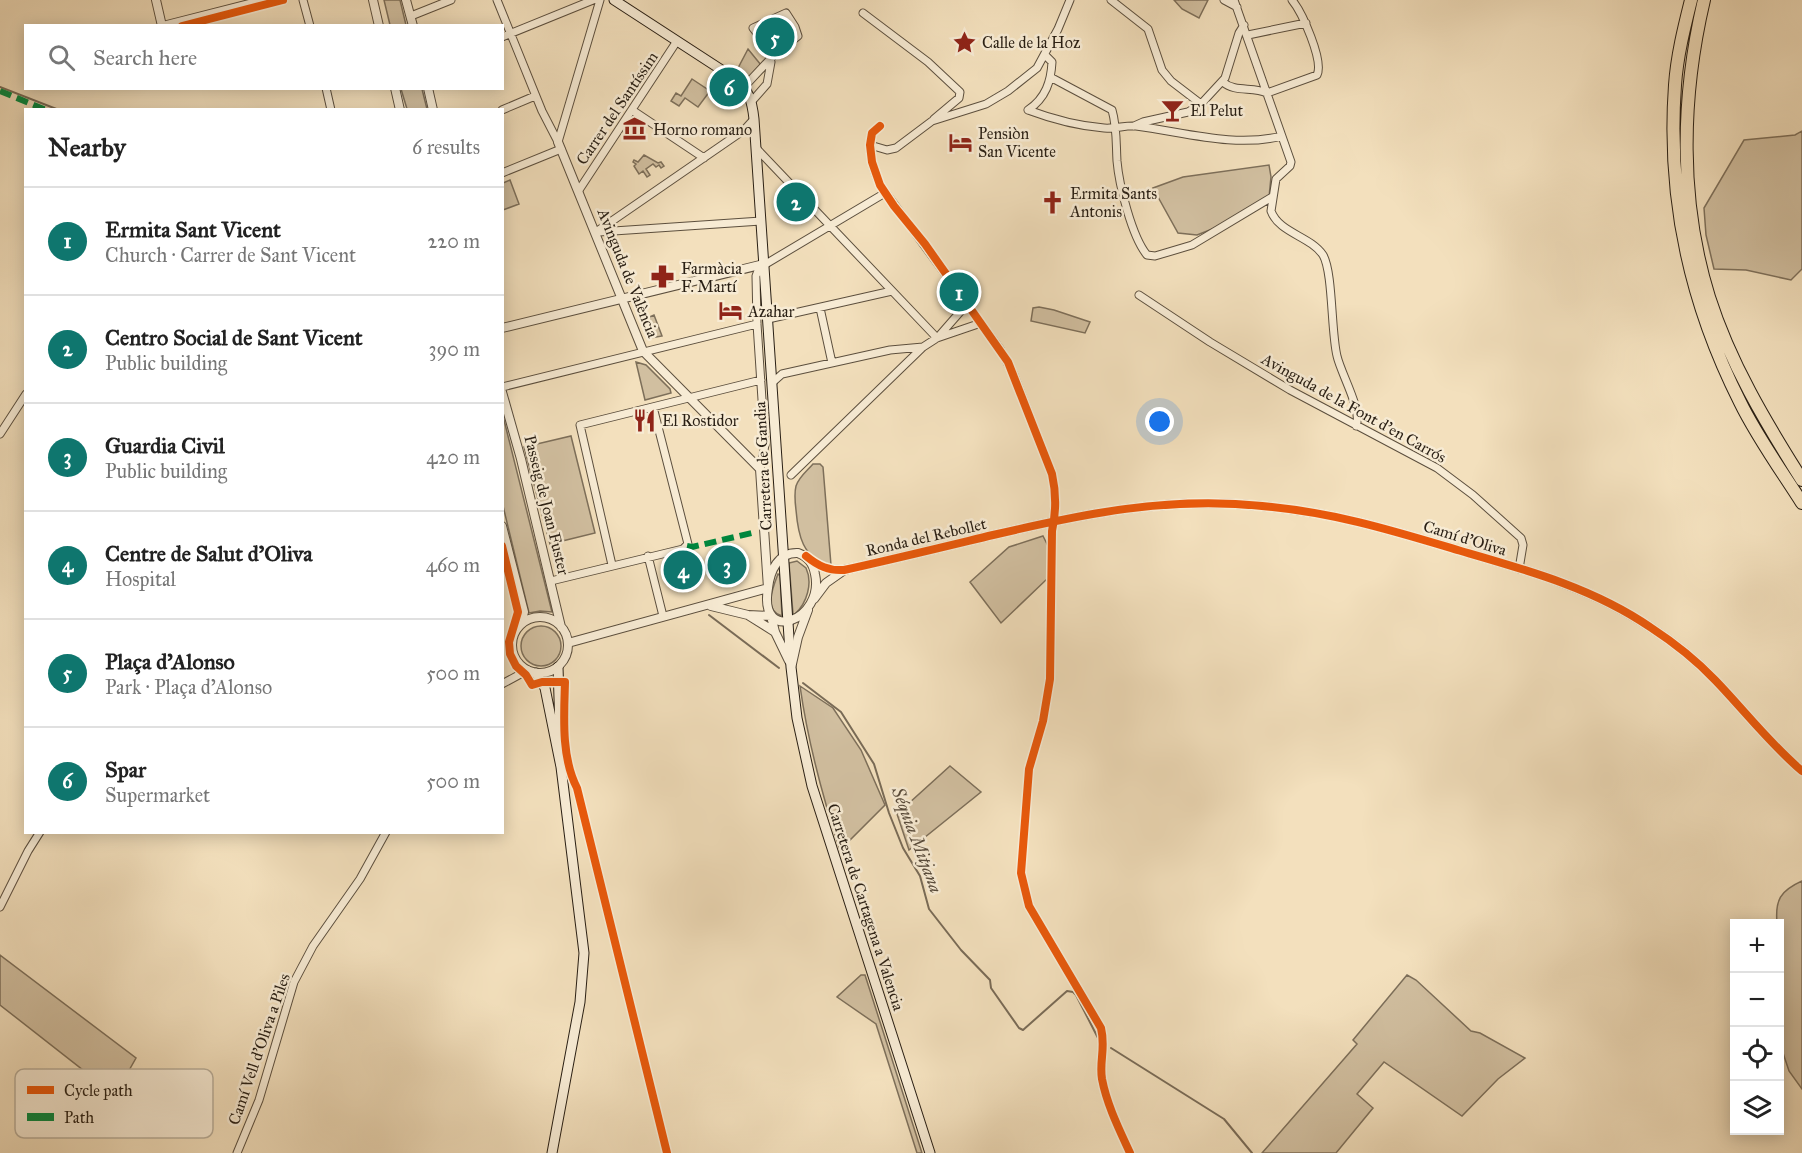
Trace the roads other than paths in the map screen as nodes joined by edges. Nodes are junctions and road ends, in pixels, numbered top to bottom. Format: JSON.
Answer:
{"nodes":[{"id":1,"x":156,"y":0,"type":"edge"},
{"id":2,"x":265,"y":0,"type":"edge"},
{"id":3,"x":303,"y":0,"type":"edge"},
{"id":4,"x":373,"y":0,"type":"edge"},
{"id":5,"x":406,"y":0,"type":"edge"},
{"id":6,"x":451,"y":0,"type":"edge"},
{"id":7,"x":497,"y":0,"type":"edge"},
{"id":8,"x":593,"y":0,"type":"edge"},
{"id":9,"x":600,"y":0,"type":"edge"},
{"id":10,"x":614,"y":0,"type":"edge"},
{"id":11,"x":1070,"y":0,"type":"edge"},
{"id":12,"x":1111,"y":0,"type":"edge"},
{"id":13,"x":1224,"y":0,"type":"edge"},
{"id":14,"x":1292,"y":0,"type":"edge"},
{"id":15,"x":1691,"y":0,"type":"edge"},
{"id":16,"x":1704,"y":0,"type":"edge"},
{"id":17,"x":234,"y":4,"type":"edge"},
{"id":18,"x":1236,"y":4,"type":"edge"},
{"id":19,"x":863,"y":13,"type":"dead end"},
{"id":20,"x":412,"y":21,"type":"edge"},
{"id":21,"x":1306,"y":22,"type":"junction"},
{"id":22,"x":164,"y":24,"type":"edge"},
{"id":23,"x":167,"y":24,"type":"edge"},
{"id":24,"x":309,"y":24,"type":"edge"},
{"id":25,"x":379,"y":24,"type":"edge"},
{"id":26,"x":1244,"y":25,"type":"junction"},
{"id":27,"x":510,"y":34,"type":"junction"},
{"id":28,"x":1248,"y":35,"type":"junction"},
{"id":29,"x":504,"y":36,"type":"edge"},
{"id":30,"x":677,"y":41,"type":"junction"},
{"id":31,"x":1236,"y":42,"type":"junction"},
{"id":32,"x":1251,"y":43,"type":"junction"},
{"id":33,"x":1045,"y":55,"type":"junction"},
{"id":34,"x":773,"y":58,"type":"junction"},
{"id":35,"x":1052,"y":78,"type":"junction"},
{"id":36,"x":1223,"y":82,"type":"junction"},
{"id":37,"x":748,"y":84,"type":"junction"},
{"id":38,"x":764,"y":87,"type":"junction"},
{"id":39,"x":326,"y":90,"type":"edge"},
{"id":40,"x":395,"y":90,"type":"edge"},
{"id":41,"x":428,"y":90,"type":"edge"},
{"id":42,"x":1267,"y":93,"type":"junction"},
{"id":43,"x":535,"y":96,"type":"junction"},
{"id":44,"x":752,"y":101,"type":"junction"},
{"id":45,"x":1200,"y":104,"type":"junction"},
{"id":46,"x":331,"y":108,"type":"edge"},
{"id":47,"x":400,"y":108,"type":"edge"},
{"id":48,"x":433,"y":108,"type":"edge"},
{"id":49,"x":504,"y":109,"type":"edge"},
{"id":50,"x":632,"y":110,"type":"junction"},
{"id":51,"x":754,"y":119,"type":"junction"},
{"id":52,"x":932,"y":121,"type":"junction"},
{"id":53,"x":880,"y":126,"type":"dead end"},
{"id":54,"x":1134,"y":126,"type":"junction"},
{"id":55,"x":1116,"y":128,"type":"junction"},
{"id":56,"x":1282,"y":136,"type":"junction"},
{"id":57,"x":560,"y":145,"type":"junction"},
{"id":58,"x":870,"y":145,"type":"junction"},
{"id":59,"x":757,"y":149,"type":"junction"},
{"id":60,"x":704,"y":158,"type":"junction"},
{"id":61,"x":504,"y":172,"type":"edge"},
{"id":62,"x":579,"y":190,"type":"junction"},
{"id":63,"x":885,"y":193,"type":"junction"},
{"id":64,"x":1272,"y":197,"type":"junction"},
{"id":65,"x":618,"y":216,"type":"junction"},
{"id":66,"x":761,"y":221,"type":"junction"},
{"id":67,"x":830,"y":225,"type":"junction"},
{"id":68,"x":623,"y":230,"type":"junction"},
{"id":69,"x":596,"y":232,"type":"junction"},
{"id":70,"x":759,"y":266,"type":"junction"},
{"id":71,"x":892,"y":291,"type":"junction"},
{"id":72,"x":1139,"y":295,"type":"dead end"},
{"id":73,"x":622,"y":299,"type":"junction"},
{"id":74,"x":967,"y":304,"type":"junction"},
{"id":75,"x":819,"y":308,"type":"junction"},
{"id":76,"x":768,"y":320,"type":"junction"},
{"id":77,"x":981,"y":323,"type":"junction"},
{"id":78,"x":757,"y":324,"type":"junction"},
{"id":79,"x":504,"y":328,"type":"edge"},
{"id":80,"x":937,"y":338,"type":"junction"},
{"id":81,"x":923,"y":347,"type":"junction"},
{"id":82,"x":643,"y":351,"type":"junction"},
{"id":83,"x":832,"y":363,"type":"junction"},
{"id":84,"x":761,"y":380,"type":"junction"},
{"id":85,"x":773,"y":382,"type":"junction"},
{"id":86,"x":504,"y":386,"type":"edge"},
{"id":87,"x":24,"y":397,"type":"edge"},
{"id":88,"x":690,"y":398,"type":"junction"},
{"id":89,"x":504,"y":400,"type":"edge"},
{"id":90,"x":653,"y":407,"type":"junction"},
{"id":91,"x":1356,"y":426,"type":"junction"},
{"id":92,"x":0,"y":434,"type":"edge"},
{"id":93,"x":760,"y":469,"type":"junction"},
{"id":94,"x":791,"y":475,"type":"dead end"},
{"id":95,"x":1802,"y":480,"type":"edge"},
{"id":96,"x":1802,"y":503,"type":"edge"},
{"id":97,"x":1054,"y":521,"type":"junction"},
{"id":98,"x":504,"y":534,"type":"edge"},
{"id":99,"x":648,"y":556,"type":"junction"},
{"id":100,"x":783,"y":556,"type":"junction"},
{"id":101,"x":806,"y":556,"type":"junction"},
{"id":102,"x":612,"y":565,"type":"junction"},
{"id":103,"x":1519,"y":569,"type":"junction"},
{"id":104,"x":844,"y":570,"type":"junction"},
{"id":105,"x":551,"y":581,"type":"junction"},
{"id":106,"x":768,"y":588,"type":"junction"},
{"id":107,"x":811,"y":603,"type":"junction"},
{"id":108,"x":698,"y":607,"type":"junction"},
{"id":109,"x":748,"y":615,"type":"junction"},
{"id":110,"x":663,"y":616,"type":"junction"},
{"id":111,"x":771,"y":616,"type":"junction"},
{"id":112,"x":788,"y":622,"type":"junction"},
{"id":113,"x":561,"y":627,"type":"junction"},
{"id":114,"x":518,"y":628,"type":"junction"},
{"id":115,"x":775,"y":632,"type":"junction"},
{"id":116,"x":568,"y":643,"type":"junction"},
{"id":117,"x":558,"y":667,"type":"junction"},
{"id":118,"x":791,"y":667,"type":"junction"},
{"id":119,"x":532,"y":671,"type":"junction"},
{"id":120,"x":504,"y":683,"type":"edge"},
{"id":121,"x":561,"y":767,"type":"junction"},
{"id":122,"x":1802,"y":771,"type":"edge"},
{"id":123,"x":39,"y":834,"type":"edge"},
{"id":124,"x":385,"y":834,"type":"edge"},
{"id":125,"x":0,"y":907,"type":"edge"},
{"id":126,"x":237,"y":1153,"type":"edge"},
{"id":127,"x":552,"y":1153,"type":"edge"},
{"id":128,"x":930,"y":1153,"type":"edge"},
{"id":129,"x":1130,"y":1153,"type":"edge"}],
"edges":[{"from":1,"to":22,"type":"street"},
{"from":2,"to":17,"type":"street"},
{"from":3,"to":24,"type":"street"},
{"from":4,"to":25,"type":"street"},
{"from":5,"to":20,"type":"street"},
{"from":6,"to":20,"type":"street"},
{"from":7,"to":27,"type":"street"},
{"from":8,"to":27,"type":"street"},
{"from":9,"to":57,"type":"street"},
{"from":10,"to":30,"type":"main road"},
{"from":11,"to":33,"type":"street"},
{"from":12,"to":45,"type":"street"},
{"from":13,"to":18,"type":"street"},
{"from":14,"to":21,"type":"street"},
{"from":15,"to":96,"type":"highway"},
{"from":16,"to":95,"type":"highway"},
{"from":17,"to":23,"type":"street"},
{"from":18,"to":26,"type":"street"},
{"from":19,"to":52,"type":"street"},
{"from":21,"to":28,"type":"street"},
{"from":21,"to":42,"type":"street"},
{"from":26,"to":28,"type":"street"},
{"from":26,"to":31,"type":"street"},
{"from":27,"to":29,"type":"street"},
{"from":27,"to":43,"type":"street"},
{"from":28,"to":32,"type":"street"},
{"from":30,"to":37,"type":"main road"},
{"from":30,"to":50,"type":"street","name":"Carrer del Santíssim"},
{"from":31,"to":32,"type":"street"},
{"from":31,"to":36,"type":"street"},
{"from":32,"to":42,"type":"street"},
{"from":33,"to":35,"type":"street"},
{"from":33,"to":52,"type":"street"},
{"from":34,"to":34,"type":"street"},
{"from":34,"to":37,"type":"street"},
{"from":34,"to":38,"type":"street"},
{"from":35,"to":55,"type":"street"},
{"from":35,"to":55,"type":"street"},
{"from":36,"to":42,"type":"street"},
{"from":36,"to":45,"type":"street"},
{"from":37,"to":38,"type":"street"},
{"from":37,"to":44,"type":"main road"},
{"from":38,"to":44,"type":"street"},
{"from":39,"to":46,"type":"street"},
{"from":40,"to":47,"type":"street"},
{"from":41,"to":48,"type":"street"},
{"from":42,"to":56,"type":"street"},
{"from":43,"to":49,"type":"street"},
{"from":43,"to":57,"type":"street"},
{"from":44,"to":51,"type":"main road","name":"Carretera de Gandia"},
{"from":45,"to":54,"type":"street"},
{"from":50,"to":60,"type":"street"},
{"from":50,"to":62,"type":"street","name":"Carrer del Santíssim"},
{"from":51,"to":59,"type":"main road","name":"Carretera de Gandia"},
{"from":51,"to":60,"type":"street"},
{"from":52,"to":58,"type":"street"},
{"from":53,"to":58,"type":"street"},
{"from":54,"to":55,"type":"street"},
{"from":54,"to":56,"type":"street"},
{"from":55,"to":64,"type":"street"},
{"from":56,"to":64,"type":"street"},
{"from":57,"to":61,"type":"street"},
{"from":57,"to":62,"type":"street","name":"Avinguda de València"},
{"from":58,"to":63,"type":"street"},
{"from":59,"to":66,"type":"main road","name":"Carretera de Gandia"},
{"from":59,"to":67,"type":"street"},
{"from":60,"to":65,"type":"street"},
{"from":62,"to":69,"type":"street","name":"Avinguda de València"},
{"from":63,"to":67,"type":"street"},
{"from":63,"to":74,"type":"street"},
{"from":64,"to":91,"type":"street"},
{"from":65,"to":68,"type":"street"},
{"from":65,"to":69,"type":"street"},
{"from":66,"to":68,"type":"street"},
{"from":66,"to":70,"type":"main road","name":"Carretera de Gandia"},
{"from":67,"to":70,"type":"street"},
{"from":67,"to":71,"type":"street"},
{"from":68,"to":69,"type":"street"},
{"from":69,"to":73,"type":"street","name":"Avinguda de València"},
{"from":70,"to":73,"type":"street"},
{"from":70,"to":76,"type":"main road","name":"Carretera de Gandia"},
{"from":70,"to":78,"type":"street","name":"Carretera de Gandia"},
{"from":71,"to":75,"type":"street"},
{"from":71,"to":80,"type":"street"},
{"from":72,"to":91,"type":"street","name":"Avinguda de la Font d'en Carrós"},
{"from":73,"to":79,"type":"street"},
{"from":73,"to":82,"type":"street","name":"Avinguda de València"},
{"from":74,"to":77,"type":"street"},
{"from":74,"to":80,"type":"street"},
{"from":75,"to":76,"type":"street"},
{"from":75,"to":83,"type":"street"},
{"from":76,"to":85,"type":"main road","name":"Carretera de Gandia"},
{"from":77,"to":80,"type":"street"},
{"from":77,"to":97,"type":"street"},
{"from":78,"to":82,"type":"street"},
{"from":78,"to":84,"type":"street","name":"Carretera de Gandia"},
{"from":80,"to":81,"type":"street"},
{"from":81,"to":83,"type":"street"},
{"from":81,"to":94,"type":"street"},
{"from":82,"to":86,"type":"street"},
{"from":82,"to":88,"type":"street","name":"Avinguda de València"},
{"from":83,"to":85,"type":"street"},
{"from":84,"to":88,"type":"street"},
{"from":84,"to":93,"type":"street","name":"Carretera de Gandia"},
{"from":85,"to":100,"type":"main road","name":"Carretera de Gandia"},
{"from":87,"to":92,"type":"street"},
{"from":88,"to":90,"type":"street"},
{"from":88,"to":93,"type":"street","name":"Avinguda de València"},
{"from":89,"to":105,"type":"street","name":"Passeig de Joan Fuster"},
{"from":90,"to":99,"type":"street"},
{"from":90,"to":102,"type":"street"},
{"from":91,"to":103,"type":"street","name":"Avinguda de la Font d'en Carrós"},
{"from":93,"to":106,"type":"street"},
{"from":97,"to":103,"type":"street","name":"Camí d’Oliva"},
{"from":97,"to":104,"type":"street","name":"Ronda del Rebollet"},
{"from":97,"to":129,"type":"street"},
{"from":98,"to":114,"type":"street"},
{"from":99,"to":102,"type":"street"},
{"from":99,"to":110,"type":"street"},
{"from":100,"to":101,"type":"street"},
{"from":100,"to":106,"type":"street"},
{"from":100,"to":112,"type":"main road","name":"Carretera de Gandia"},
{"from":101,"to":104,"type":"street","name":"Ronda del Rebollet"},
{"from":101,"to":107,"type":"street"},
{"from":102,"to":105,"type":"street"},
{"from":103,"to":122,"type":"street","name":"Camí d’Oliva"},
{"from":104,"to":107,"type":"street","name":"Ronda del Rebollet"},
{"from":105,"to":113,"type":"street","name":"Passeig de Joan Fuster"},
{"from":106,"to":108,"type":"street"},
{"from":106,"to":111,"type":"street"},
{"from":107,"to":112,"type":"street"},
{"from":107,"to":118,"type":"street"},
{"from":108,"to":109,"type":"street"},
{"from":108,"to":110,"type":"street"},
{"from":109,"to":111,"type":"street"},
{"from":109,"to":115,"type":"street"},
{"from":110,"to":116,"type":"street"},
{"from":111,"to":112,"type":"street"},
{"from":111,"to":115,"type":"street"},
{"from":112,"to":118,"type":"main road","name":"Carretera de Gandia"},
{"from":113,"to":114,"type":"street"},
{"from":113,"to":116,"type":"street"},
{"from":114,"to":119,"type":"street"},
{"from":115,"to":118,"type":"street"},
{"from":116,"to":117,"type":"street"},
{"from":117,"to":119,"type":"street"},
{"from":117,"to":121,"type":"main road"},
{"from":118,"to":128,"type":"main road","name":"Carretera de Cartagena a Valencia"},
{"from":119,"to":120,"type":"street"},
{"from":119,"to":121,"type":"main road"},
{"from":121,"to":127,"type":"main road"},
{"from":123,"to":125,"type":"street"},
{"from":124,"to":126,"type":"street","name":"Camí Vell d'Oliva a Piles"}]}
